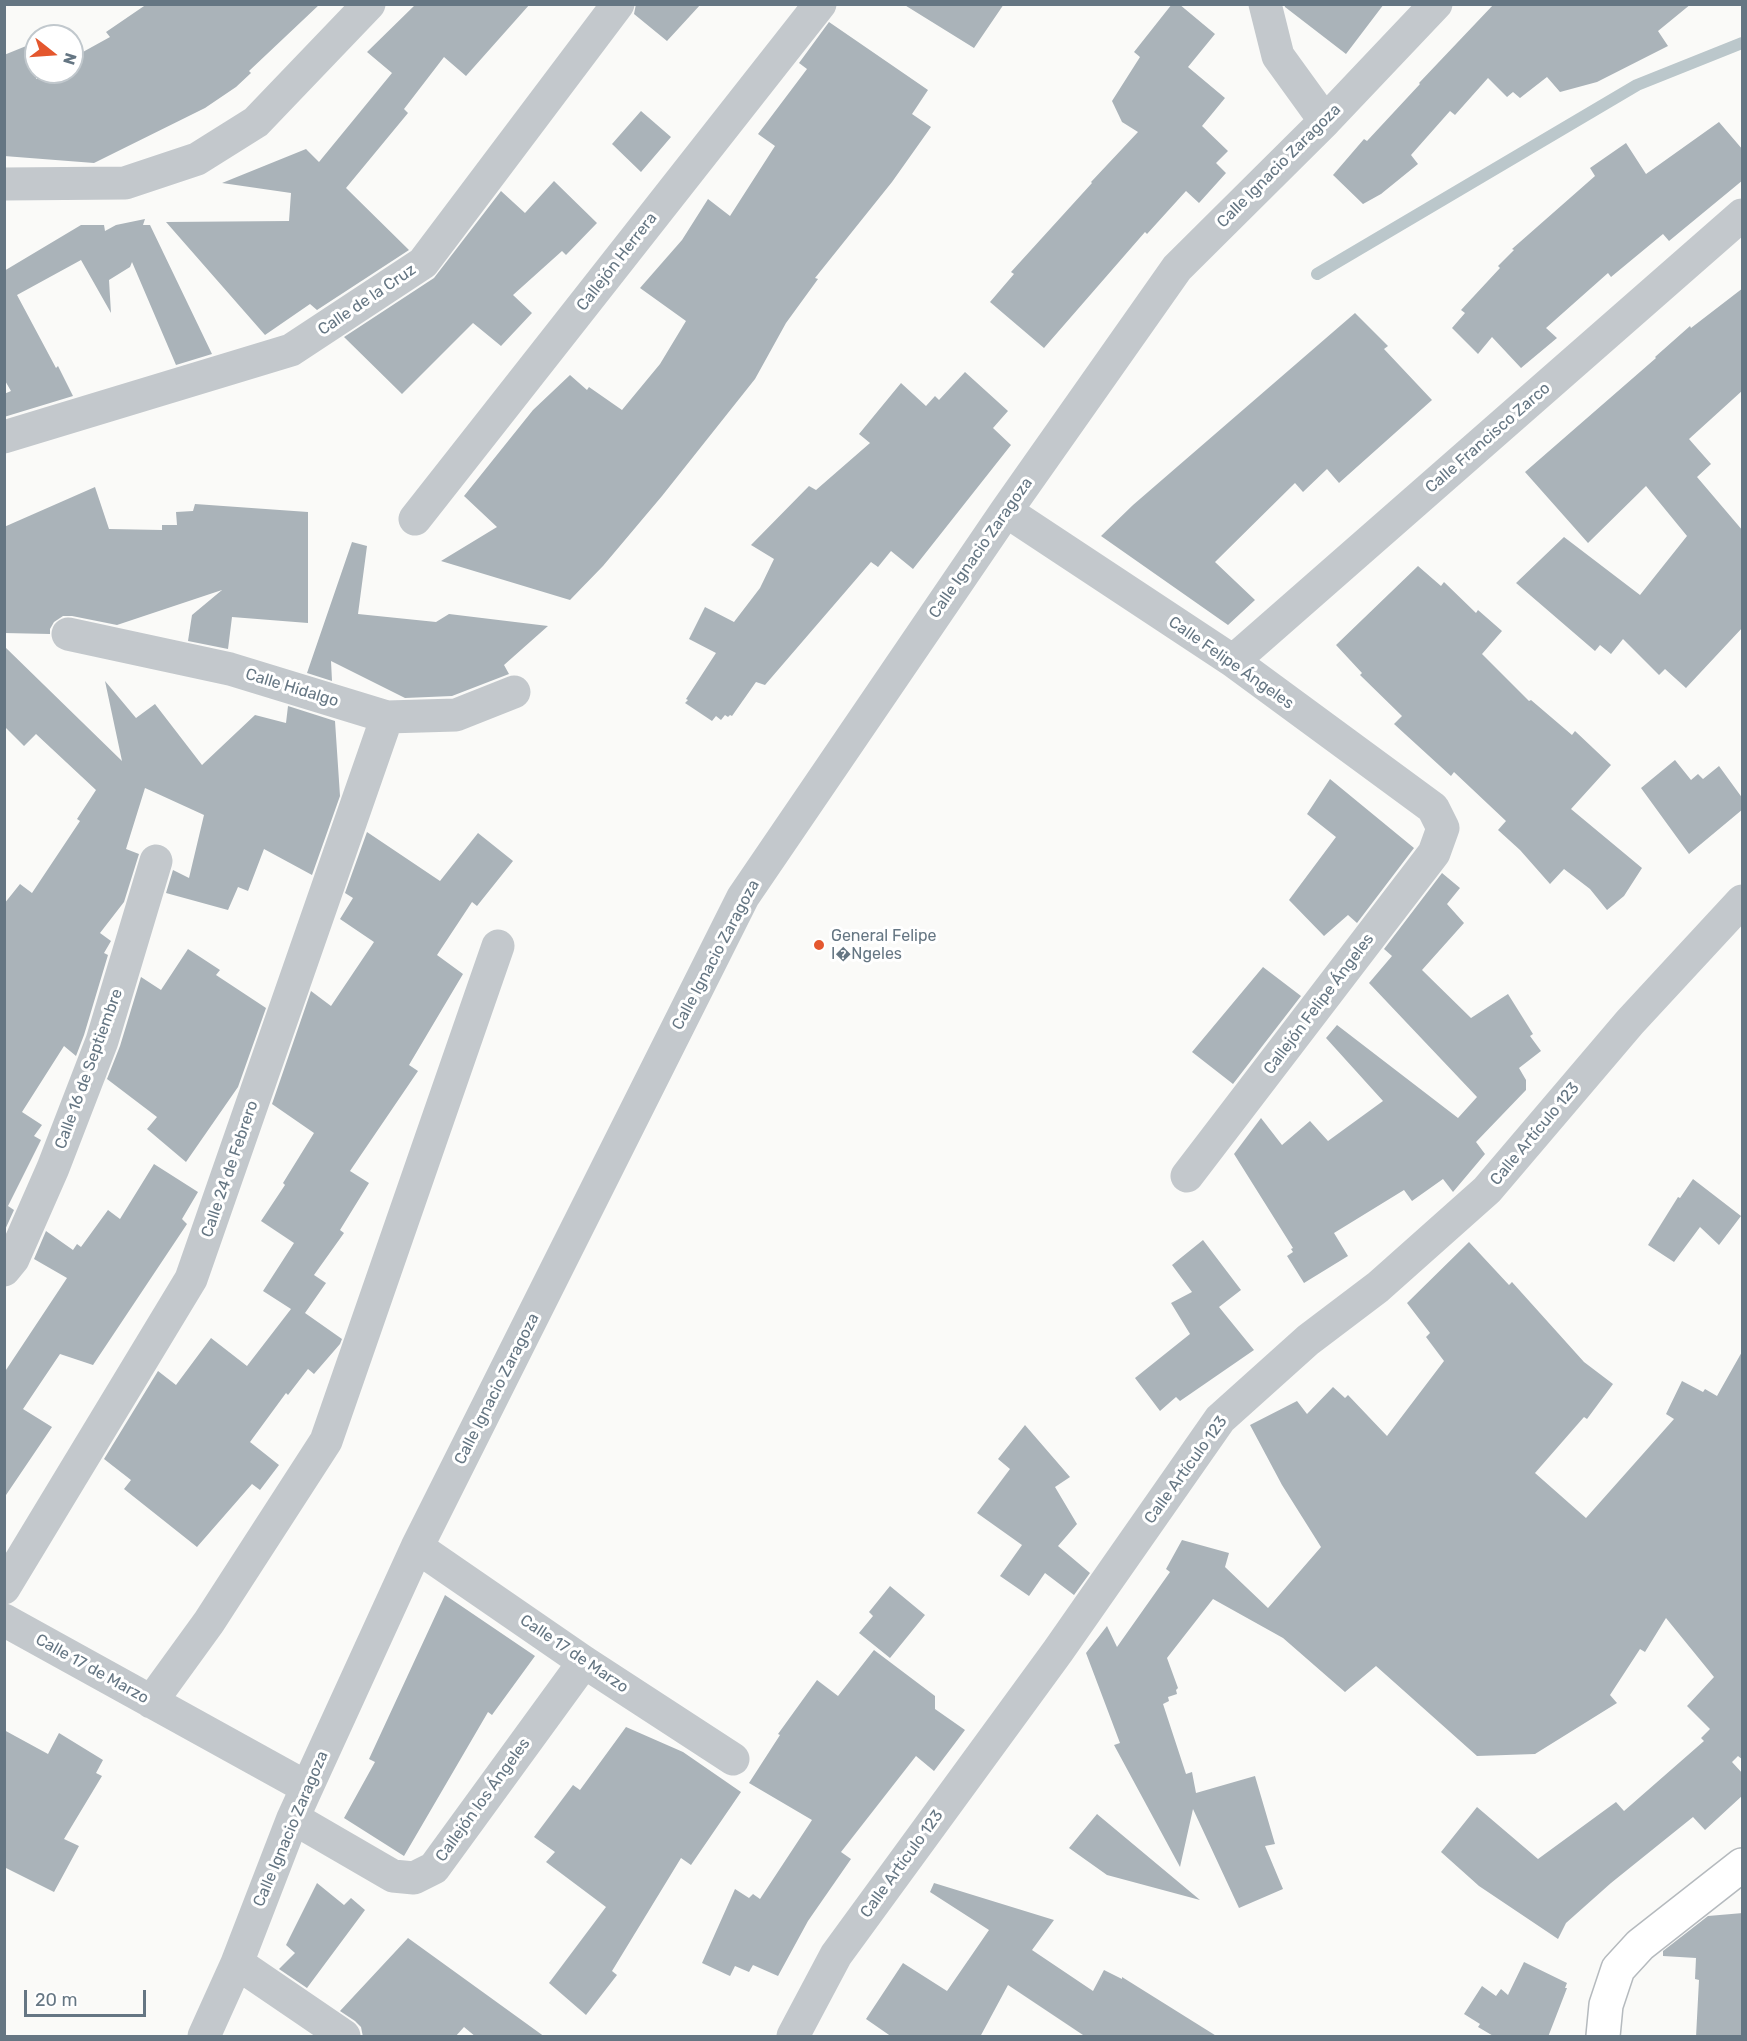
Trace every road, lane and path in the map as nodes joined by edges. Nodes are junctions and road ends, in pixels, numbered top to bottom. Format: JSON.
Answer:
{"nodes":[{"id":1,"x":369,"y":4,"type":"edge"},
{"id":2,"x":618,"y":4,"type":"edge"},
{"id":3,"x":820,"y":4,"type":"edge"},
{"id":4,"x":1265,"y":4,"type":"edge"},
{"id":5,"x":1436,"y":4,"type":"edge"},
{"id":6,"x":1325,"y":121,"type":"junction"},
{"id":7,"x":4,"y":184,"type":"edge"},
{"id":8,"x":1743,"y":215,"type":"edge"},
{"id":9,"x":4,"y":437,"type":"edge"},
{"id":10,"x":1006,"y":511,"type":"junction"},
{"id":11,"x":415,"y":519,"type":"dead end"},
{"id":12,"x":68,"y":634,"type":"dead end"},
{"id":13,"x":1233,"y":661,"type":"junction"},
{"id":14,"x":514,"y":692,"type":"dead end"},
{"id":15,"x":387,"y":717,"type":"junction"},
{"id":16,"x":1443,"y":828,"type":"joint"},
{"id":17,"x":156,"y":861,"type":"dead end"},
{"id":18,"x":1743,"y":901,"type":"edge"},
{"id":19,"x":498,"y":946,"type":"dead end"},
{"id":20,"x":1187,"y":1176,"type":"dead end"},
{"id":21,"x":4,"y":1270,"type":"edge"},
{"id":22,"x":417,"y":1547,"type":"junction"},
{"id":23,"x":4,"y":1588,"type":"edge"},
{"id":24,"x":4,"y":1620,"type":"edge"},
{"id":25,"x":584,"y":1662,"type":"junction"},
{"id":26,"x":151,"y":1702,"type":"junction"},
{"id":27,"x":733,"y":1759,"type":"dead end"},
{"id":28,"x":306,"y":1787,"type":"junction"},
{"id":29,"x":293,"y":1818,"type":"junction"},
{"id":30,"x":1743,"y":1865,"type":"edge"},
{"id":31,"x":237,"y":1963,"type":"junction"},
{"id":32,"x":204,"y":2037,"type":"edge"},
{"id":33,"x":344,"y":2037,"type":"edge"},
{"id":34,"x":793,"y":2037,"type":"edge"},
{"id":35,"x":1604,"y":2037,"type":"edge"}],
"edges":[{"from":1,"to":7,"type":"street"},
{"from":2,"to":9,"type":"street","name":"Calle de la Cruz"},
{"from":3,"to":11,"type":"street","name":"Callejón Herrera"},
{"from":4,"to":6,"type":"street"},
{"from":5,"to":6,"type":"street","name":"Calle Ignacio Zaragoza"},
{"from":6,"to":10,"type":"street","name":"Calle Ignacio Zaragoza"},
{"from":8,"to":13,"type":"street","name":"Calle Francisco Zarco"},
{"from":10,"to":13,"type":"street","name":"Calle Felipe Ángeles"},
{"from":10,"to":22,"type":"street","name":"Calle Ignacio Zaragoza"},
{"from":12,"to":15,"type":"street","name":"Calle Hidalgo"},
{"from":13,"to":16,"type":"street","name":"Calle Felipe Ángeles"},
{"from":14,"to":15,"type":"street","name":"Calle Hidalgo"},
{"from":15,"to":23,"type":"street","name":"Calle 24 de Febrero"},
{"from":16,"to":20,"type":"street","name":"Callejón Felipe Ángeles"},
{"from":17,"to":21,"type":"street","name":"Calle 16 de Septiembre"},
{"from":18,"to":34,"type":"street","name":"Calle Artículo 123"},
{"from":19,"to":26,"type":"street"},
{"from":22,"to":25,"type":"street","name":"Calle 17 de Marzo"},
{"from":22,"to":28,"type":"street","name":"Calle Ignacio Zaragoza"},
{"from":24,"to":26,"type":"street","name":"Calle 17 de Marzo"},
{"from":25,"to":27,"type":"street","name":"Calle 17 de Marzo"},
{"from":25,"to":29,"type":"street","name":"Callejón los Ángeles"},
{"from":26,"to":28,"type":"street","name":"Calle 17 de Marzo"},
{"from":28,"to":29,"type":"street","name":"Calle Ignacio Zaragoza"},
{"from":29,"to":31,"type":"street","name":"Calle Ignacio Zaragoza"},
{"from":30,"to":35,"type":"main road"},
{"from":31,"to":32,"type":"street","name":"Calle Ignacio Zaragoza"},
{"from":31,"to":33,"type":"street"}]}
